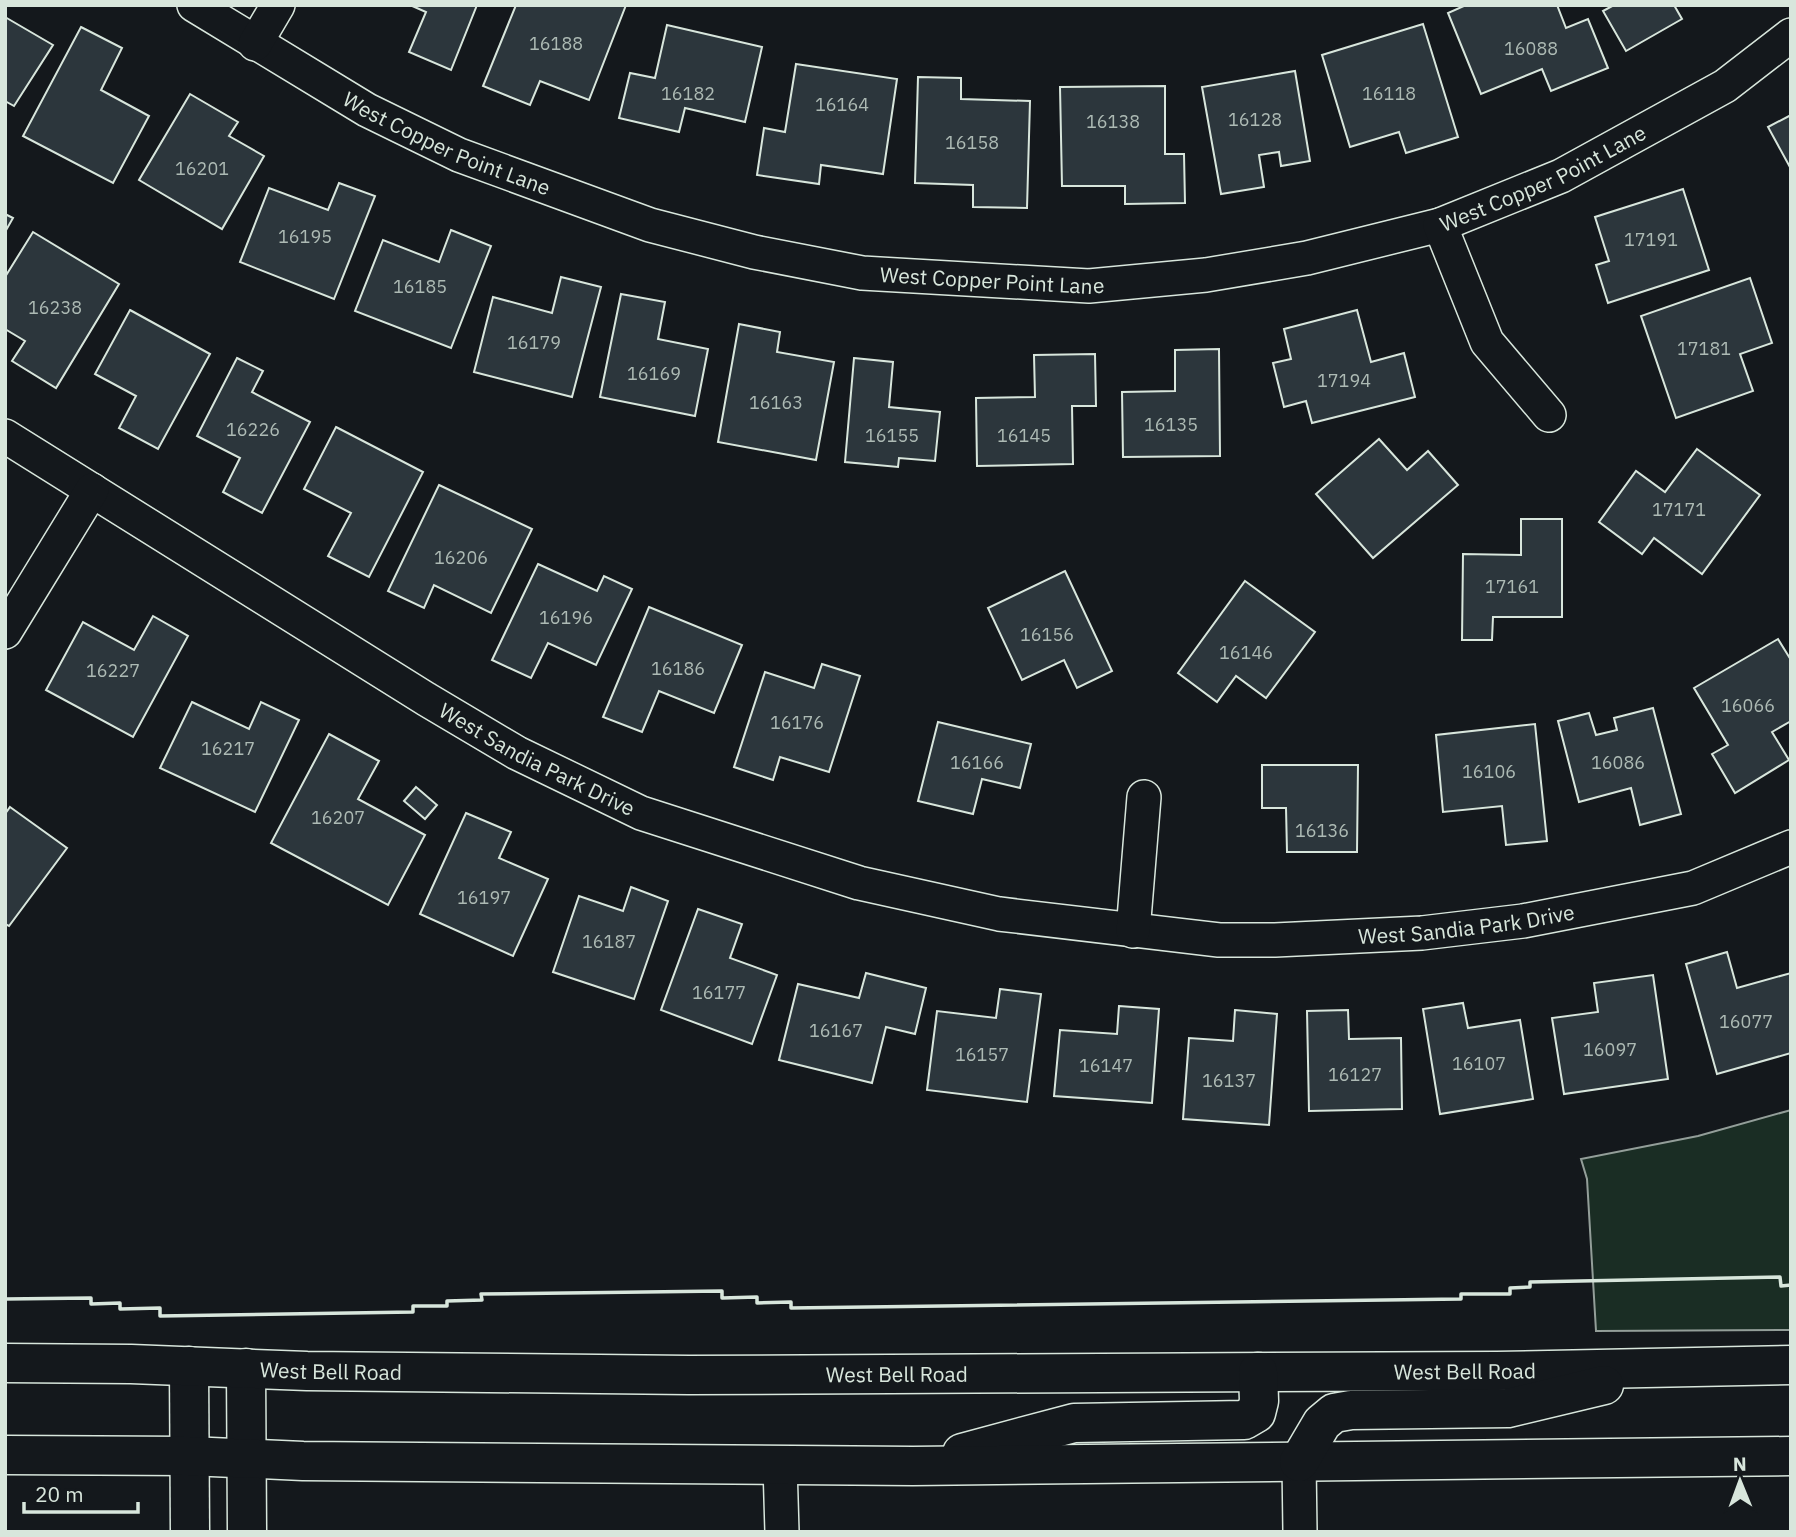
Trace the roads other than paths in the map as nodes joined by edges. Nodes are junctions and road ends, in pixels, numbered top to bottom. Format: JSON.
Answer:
{"nodes":[{"id":1,"x":194,"y":5,"type":"edge"},
{"id":2,"x":278,"y":5,"type":"edge"},
{"id":3,"x":1791,"y":35,"type":"edge"},
{"id":4,"x":254,"y":44,"type":"junction"},
{"id":5,"x":1440,"y":225,"type":"junction"},
{"id":6,"x":1549,"y":415,"type":"dead end"},
{"id":7,"x":5,"y":436,"type":"edge"},
{"id":8,"x":92,"y":491,"type":"junction"},
{"id":9,"x":5,"y":632,"type":"edge"},
{"id":10,"x":1144,"y":797,"type":"dead end"},
{"id":11,"x":1791,"y":847,"type":"edge"},
{"id":12,"x":1133,"y":931,"type":"junction"},
{"id":13,"x":5,"y":1363,"type":"edge"},
{"id":14,"x":1791,"y":1365,"type":"edge"},
{"id":15,"x":190,"y":1366,"type":"junction"},
{"id":16,"x":246,"y":1368,"type":"junction"},
{"id":17,"x":1673,"y":1368,"type":"junction"},
{"id":18,"x":1258,"y":1373,"type":"junction"},
{"id":19,"x":5,"y":1455,"type":"edge"},
{"id":20,"x":190,"y":1456,"type":"junction"},
{"id":21,"x":1791,"y":1456,"type":"edge"},
{"id":22,"x":246,"y":1458,"type":"junction"},
{"id":23,"x":1299,"y":1462,"type":"junction"},
{"id":24,"x":780,"y":1465,"type":"junction"},
{"id":25,"x":913,"y":1466,"type":"junction"},
{"id":26,"x":190,"y":1532,"type":"edge"},
{"id":27,"x":247,"y":1532,"type":"edge"},
{"id":28,"x":782,"y":1532,"type":"edge"},
{"id":29,"x":1300,"y":1532,"type":"edge"}],
"edges":[{"from":1,"to":4,"type":"street","name":"West Copper Point Lane"},
{"from":2,"to":4,"type":"street"},
{"from":3,"to":5,"type":"street","name":"West Copper Point Lane"},
{"from":4,"to":5,"type":"street","name":"West Copper Point Lane"},
{"from":5,"to":6,"type":"street"},
{"from":7,"to":8,"type":"street","name":"West Sandia Park Drive"},
{"from":8,"to":9,"type":"street"},
{"from":8,"to":12,"type":"street","name":"West Sandia Park Drive"},
{"from":10,"to":12,"type":"street"},
{"from":11,"to":12,"type":"street","name":"West Sandia Park Drive"},
{"from":13,"to":15,"type":"main road","name":"West Bell Road"},
{"from":14,"to":17,"type":"main road","name":"West Bell Road"},
{"from":15,"to":16,"type":"main road","name":"West Bell Road"},
{"from":15,"to":20,"type":"main road"},
{"from":16,"to":18,"type":"main road","name":"West Bell Road"},
{"from":16,"to":22,"type":"main road"},
{"from":17,"to":18,"type":"main road","name":"West Bell Road"},
{"from":17,"to":23,"type":"main road"},
{"from":18,"to":25,"type":"main road"},
{"from":19,"to":20,"type":"main road"},
{"from":20,"to":22,"type":"main road"},
{"from":20,"to":26,"type":"main road"},
{"from":21,"to":23,"type":"main road"},
{"from":22,"to":24,"type":"main road"},
{"from":22,"to":27,"type":"main road"},
{"from":23,"to":25,"type":"main road"},
{"from":23,"to":29,"type":"street"},
{"from":24,"to":25,"type":"main road"},
{"from":24,"to":28,"type":"street"}]}
